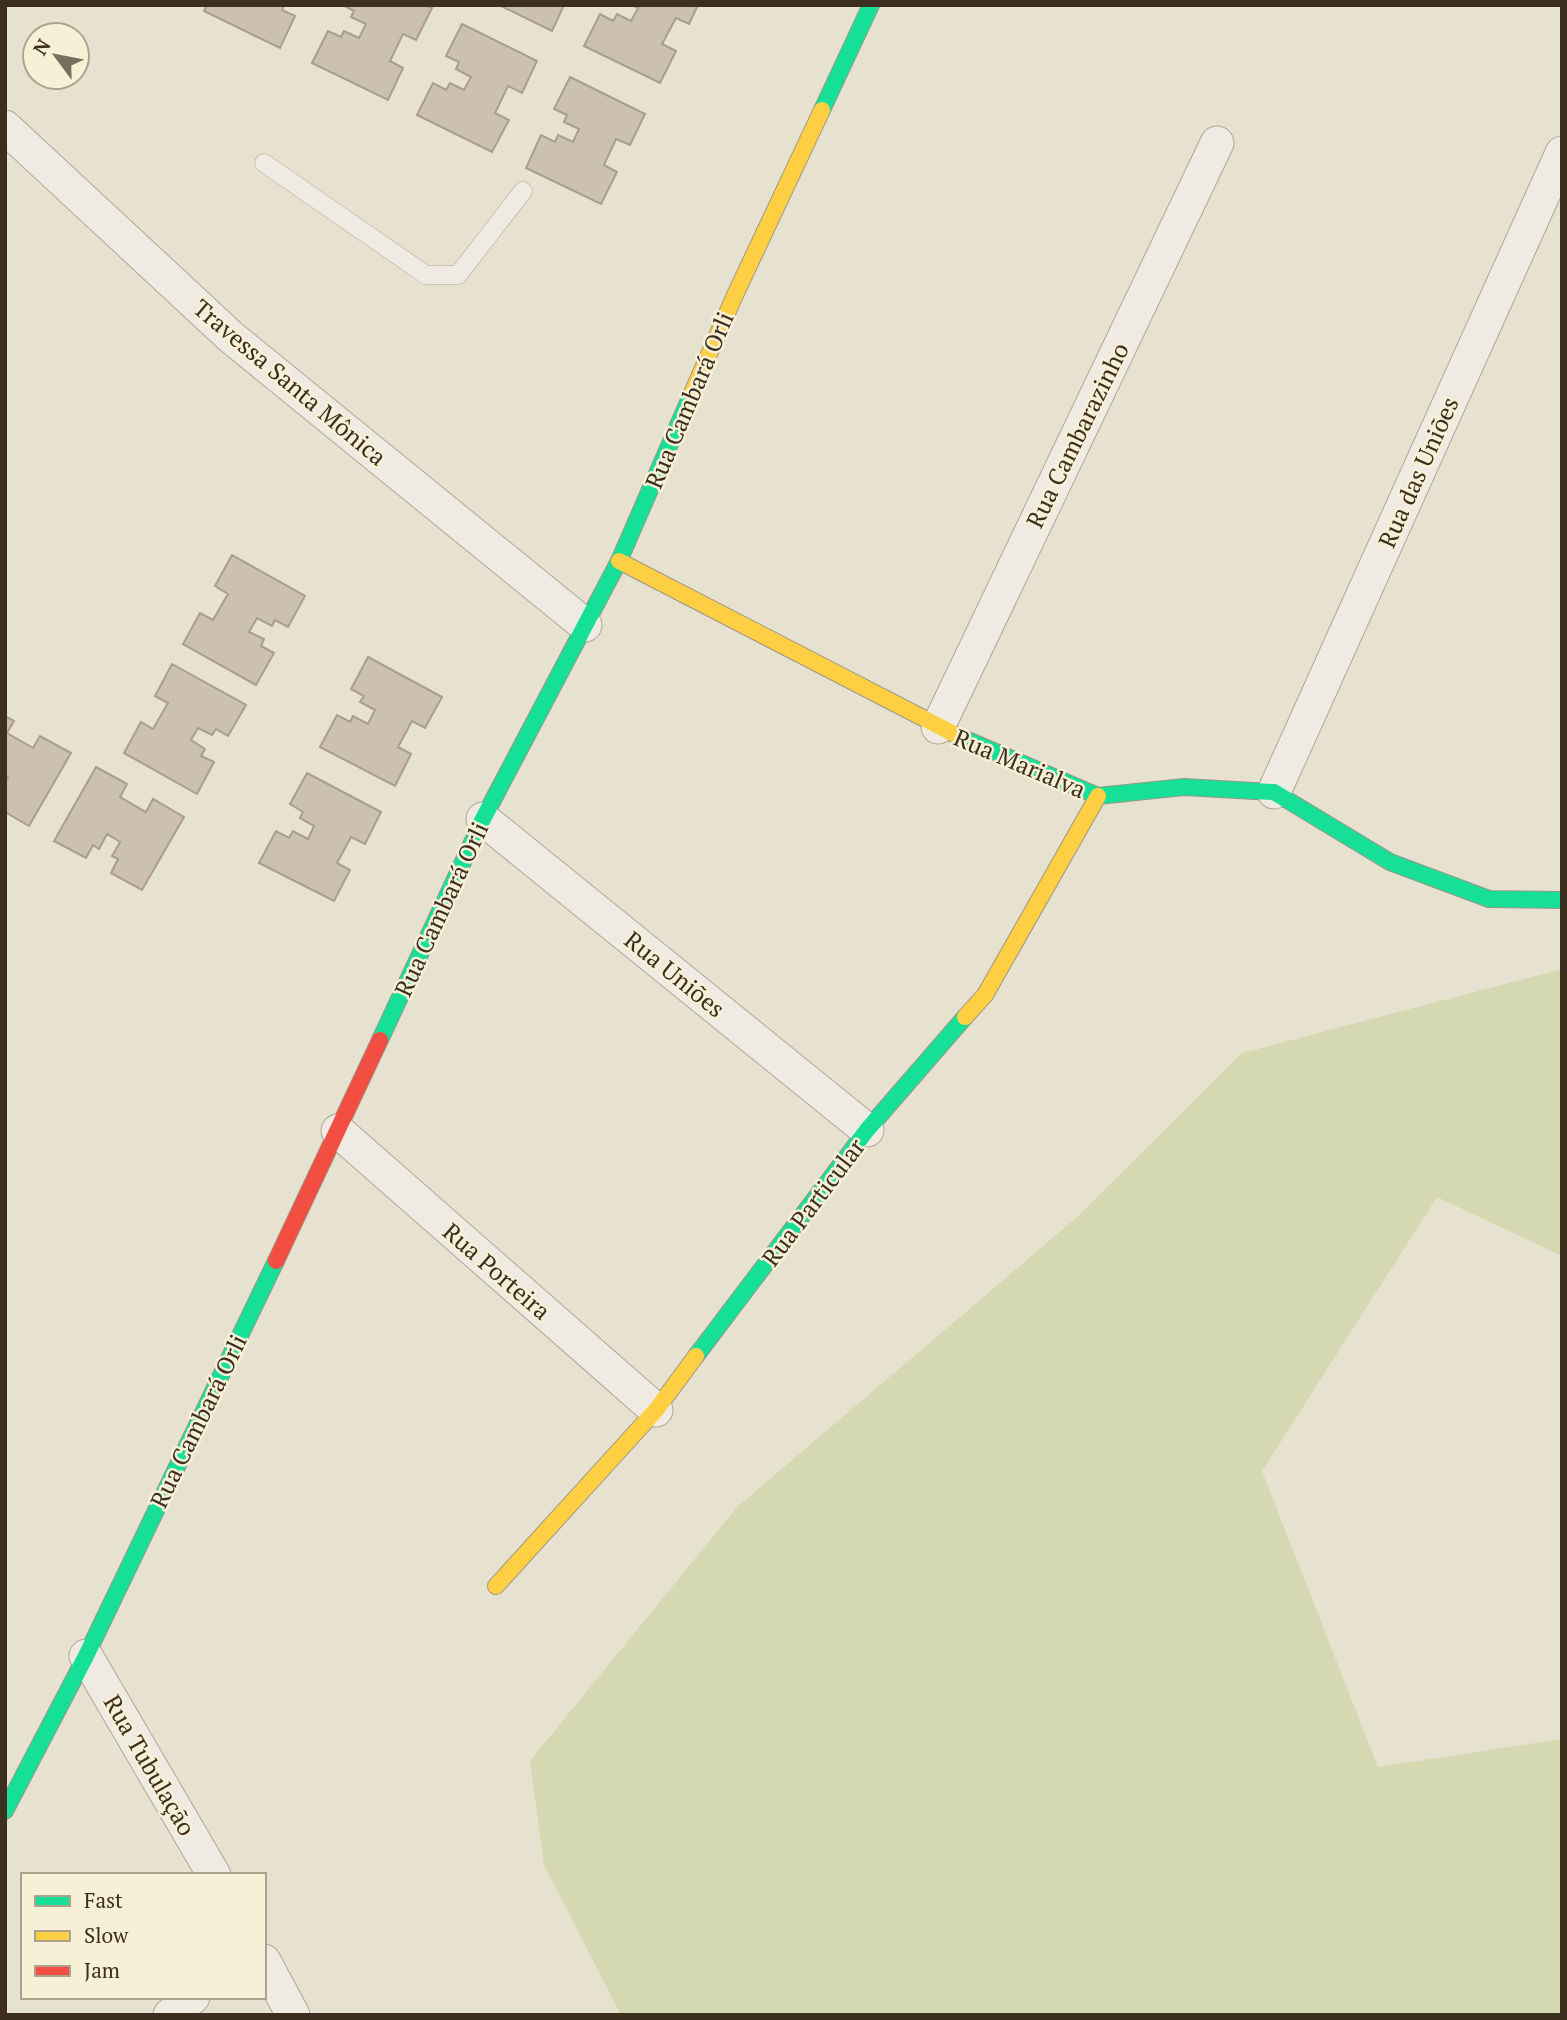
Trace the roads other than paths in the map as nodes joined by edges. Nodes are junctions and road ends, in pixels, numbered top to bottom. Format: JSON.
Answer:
{"nodes":[{"id":1,"x":871,"y":5,"type":"edge"},
{"id":2,"x":5,"y":127,"type":"edge"},
{"id":3,"x":1217,"y":143,"type":"dead end"},
{"id":4,"x":1562,"y":153,"type":"edge"},
{"id":5,"x":264,"y":163,"type":"dead end"},
{"id":6,"x":523,"y":191,"type":"dead end"},
{"id":7,"x":619,"y":561,"type":"junction"},
{"id":8,"x":585,"y":625,"type":"junction"},
{"id":9,"x":937,"y":727,"type":"junction"},
{"id":10,"x":1273,"y":792,"type":"junction"},
{"id":11,"x":1098,"y":796,"type":"junction"},
{"id":12,"x":483,"y":818,"type":"junction"},
{"id":13,"x":1562,"y":900,"type":"edge"},
{"id":14,"x":867,"y":1130,"type":"junction"},
{"id":15,"x":338,"y":1131,"type":"junction"},
{"id":16,"x":656,"y":1410,"type":"junction"},
{"id":17,"x":496,"y":1586,"type":"dead end"},
{"id":18,"x":86,"y":1656,"type":"junction"},
{"id":19,"x":5,"y":1811,"type":"edge"},
{"id":20,"x":213,"y":1873,"type":"edge"},
{"id":21,"x":266,"y":1965,"type":"edge"},
{"id":22,"x":191,"y":1999,"type":"edge"},
{"id":23,"x":170,"y":2015,"type":"edge"},
{"id":24,"x":293,"y":2015,"type":"edge"}],
"edges":[{"from":1,"to":7,"type":"street","name":"Rua Cambará Orli"},
{"from":2,"to":8,"type":"street","name":"Travessa Santa Mônica"},
{"from":3,"to":9,"type":"street","name":"Rua Cambarazinho"},
{"from":4,"to":10,"type":"street","name":"Rua das Uniões"},
{"from":5,"to":6,"type":"lane"},
{"from":7,"to":8,"type":"street","name":"Rua Cambará Orli"},
{"from":7,"to":9,"type":"street","name":"Rua Marialva"},
{"from":8,"to":12,"type":"street","name":"Rua Cambará Orli"},
{"from":9,"to":11,"type":"street","name":"Rua Marialva"},
{"from":10,"to":11,"type":"street","name":"Rua Marialva"},
{"from":10,"to":13,"type":"street","name":"Rua Marialva"},
{"from":11,"to":14,"type":"street","name":"Rua Particular"},
{"from":12,"to":14,"type":"street","name":"Rua Uniões"},
{"from":12,"to":15,"type":"street","name":"Rua Cambará Orli"},
{"from":14,"to":16,"type":"street","name":"Rua Particular"},
{"from":15,"to":16,"type":"street","name":"Rua Porteira"},
{"from":15,"to":18,"type":"street","name":"Rua Cambará Orli"},
{"from":16,"to":17,"type":"street","name":"Rua Particular"},
{"from":18,"to":19,"type":"street","name":"Rua Cambará Orli"},
{"from":18,"to":20,"type":"street","name":"Rua Tubulação"},
{"from":21,"to":24,"type":"street"},
{"from":22,"to":23,"type":"street"}]}
